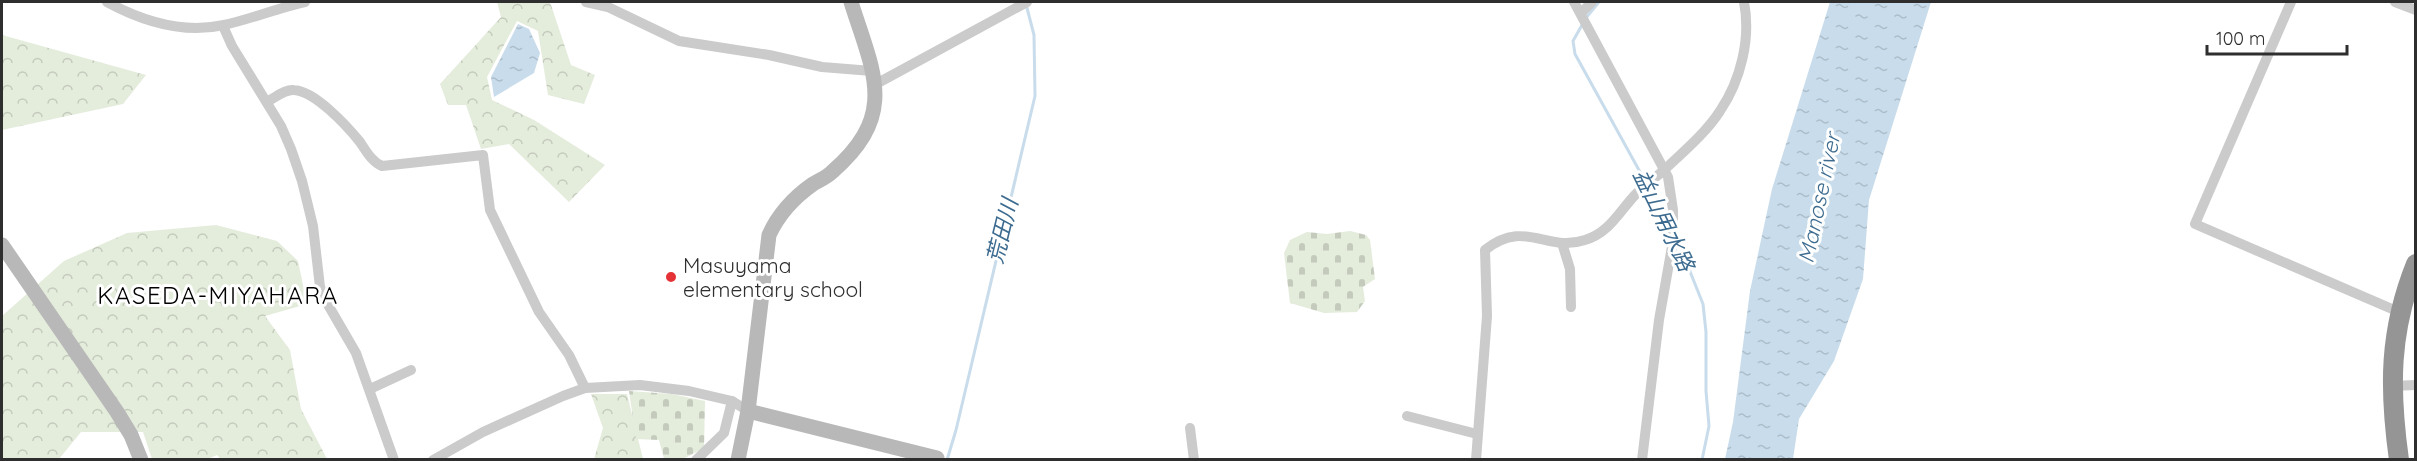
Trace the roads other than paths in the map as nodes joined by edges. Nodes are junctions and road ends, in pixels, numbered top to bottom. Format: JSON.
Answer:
{"nodes":[{"id":1,"x":107,"y":2,"type":"edge"},
{"id":2,"x":305,"y":2,"type":"edge"},
{"id":3,"x":586,"y":2,"type":"edge"},
{"id":4,"x":851,"y":2,"type":"edge"},
{"id":5,"x":1027,"y":2,"type":"edge"},
{"id":6,"x":1575,"y":2,"type":"edge"},
{"id":7,"x":1592,"y":2,"type":"edge"},
{"id":8,"x":1744,"y":2,"type":"edge"},
{"id":9,"x":2291,"y":2,"type":"edge"},
{"id":10,"x":2395,"y":2,"type":"edge"},
{"id":11,"x":2415,"y":10,"type":"edge"},
{"id":12,"x":1581,"y":13,"type":"junction"},
{"id":13,"x":223,"y":26,"type":"junction"},
{"id":14,"x":874,"y":77,"type":"junction"},
{"id":15,"x":267,"y":101,"type":"junction"},
{"id":16,"x":1665,"y":170,"type":"junction"},
{"id":17,"x":1562,"y":243,"type":"junction"},
{"id":18,"x":2,"y":245,"type":"edge"},
{"id":19,"x":2415,"y":264,"type":"edge"},
{"id":20,"x":1571,"y":307,"type":"dead end"},
{"id":21,"x":2399,"y":312,"type":"junction"},
{"id":22,"x":411,"y":370,"type":"dead end"},
{"id":23,"x":2415,"y":385,"type":"edge"},
{"id":24,"x":585,"y":388,"type":"junction"},
{"id":25,"x":370,"y":389,"type":"junction"},
{"id":26,"x":2391,"y":391,"type":"junction"},
{"id":27,"x":732,"y":401,"type":"junction"},
{"id":28,"x":747,"y":411,"type":"junction"},
{"id":29,"x":1407,"y":416,"type":"dead end"},
{"id":30,"x":1190,"y":428,"type":"dead end"},
{"id":31,"x":1477,"y":434,"type":"junction"},
{"id":32,"x":141,"y":459,"type":"edge"},
{"id":33,"x":394,"y":459,"type":"edge"},
{"id":34,"x":433,"y":459,"type":"edge"},
{"id":35,"x":696,"y":459,"type":"edge"},
{"id":36,"x":738,"y":459,"type":"edge"},
{"id":37,"x":940,"y":459,"type":"edge"},
{"id":38,"x":1194,"y":459,"type":"edge"},
{"id":39,"x":1476,"y":459,"type":"edge"},
{"id":40,"x":1642,"y":459,"type":"edge"},
{"id":41,"x":2399,"y":459,"type":"edge"}],
"edges":[{"from":1,"to":13,"type":"street"},
{"from":2,"to":13,"type":"street"},
{"from":3,"to":14,"type":"street"},
{"from":4,"to":14,"type":"street"},
{"from":5,"to":14,"type":"street"},
{"from":6,"to":12,"type":"street"},
{"from":7,"to":12,"type":"street"},
{"from":8,"to":16,"type":"street"},
{"from":9,"to":21,"type":"street"},
{"from":10,"to":11,"type":"street"},
{"from":12,"to":16,"type":"street"},
{"from":13,"to":15,"type":"street"},
{"from":14,"to":28,"type":"street"},
{"from":15,"to":24,"type":"street"},
{"from":15,"to":25,"type":"street"},
{"from":16,"to":17,"type":"street"},
{"from":16,"to":40,"type":"street"},
{"from":17,"to":20,"type":"street"},
{"from":17,"to":31,"type":"street"},
{"from":18,"to":32,"type":"street"},
{"from":19,"to":21,"type":"highway"},
{"from":21,"to":26,"type":"highway"},
{"from":22,"to":25,"type":"street"},
{"from":23,"to":26,"type":"street"},
{"from":24,"to":27,"type":"street"},
{"from":24,"to":34,"type":"street"},
{"from":25,"to":33,"type":"street"},
{"from":26,"to":41,"type":"highway"},
{"from":27,"to":28,"type":"street"},
{"from":27,"to":35,"type":"street"},
{"from":28,"to":36,"type":"street"},
{"from":28,"to":37,"type":"street"},
{"from":29,"to":31,"type":"street"},
{"from":30,"to":38,"type":"street"},
{"from":31,"to":39,"type":"street"}]}
